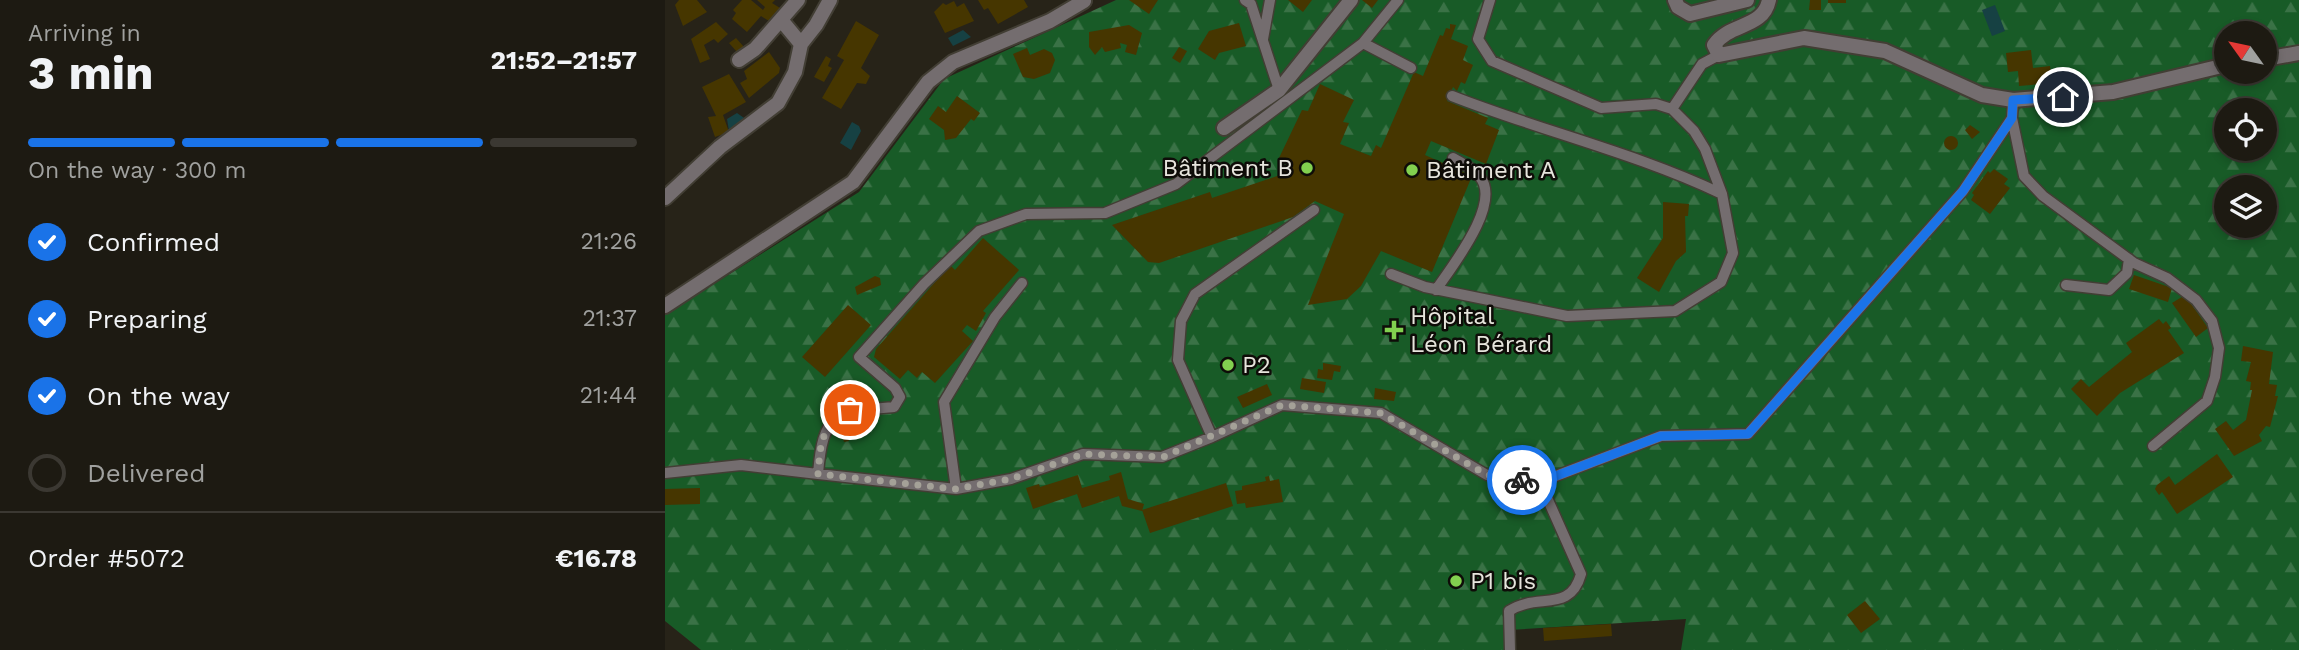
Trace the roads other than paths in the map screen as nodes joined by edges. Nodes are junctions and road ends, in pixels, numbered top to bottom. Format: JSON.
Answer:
{"nodes":[{"id":1,"x":798,"y":0,"type":"edge"},
{"id":2,"x":830,"y":0,"type":"edge"},
{"id":3,"x":1245,"y":0,"type":"edge"},
{"id":4,"x":1270,"y":0,"type":"edge"},
{"id":5,"x":1352,"y":0,"type":"edge"},
{"id":6,"x":1398,"y":0,"type":"edge"},
{"id":7,"x":1490,"y":0,"type":"edge"},
{"id":8,"x":1675,"y":0,"type":"edge"},
{"id":9,"x":1747,"y":0,"type":"edge"},
{"id":10,"x":1769,"y":0,"type":"edge"},
{"id":11,"x":1084,"y":1,"type":"edge"},
{"id":12,"x":782,"y":21,"type":"junction"},
{"id":13,"x":1262,"y":43,"type":"junction"},
{"id":14,"x":1363,"y":43,"type":"junction"},
{"id":15,"x":801,"y":44,"type":"junction"},
{"id":16,"x":2299,"y":53,"type":"edge"},
{"id":17,"x":1719,"y":55,"type":"junction"},
{"id":18,"x":2277,"y":57,"type":"edge"},
{"id":19,"x":739,"y":60,"type":"dead end"},
{"id":20,"x":1411,"y":68,"type":"dead end"},
{"id":21,"x":2214,"y":68,"type":"edge"},
{"id":22,"x":1279,"y":90,"type":"junction"},
{"id":23,"x":1452,"y":96,"type":"dead end"},
{"id":24,"x":2013,"y":100,"type":"junction"},
{"id":25,"x":1672,"y":109,"type":"junction"},
{"id":26,"x":2012,"y":118,"type":"junction"},
{"id":27,"x":1224,"y":128,"type":"dead end"},
{"id":28,"x":1453,"y":158,"type":"dead end"},
{"id":29,"x":1722,"y":194,"type":"junction"},
{"id":30,"x":665,"y":198,"type":"edge"},
{"id":31,"x":1314,"y":210,"type":"dead end"},
{"id":32,"x":2129,"y":258,"type":"junction"},
{"id":33,"x":1391,"y":274,"type":"dead end"},
{"id":34,"x":1022,"y":283,"type":"dead end"},
{"id":35,"x":2066,"y":285,"type":"dead end"},
{"id":36,"x":1436,"y":289,"type":"junction"},
{"id":37,"x":665,"y":306,"type":"edge"},
{"id":38,"x":1212,"y":437,"type":"junction"},
{"id":39,"x":2153,"y":446,"type":"dead end"},
{"id":40,"x":665,"y":473,"type":"edge"},
{"id":41,"x":818,"y":474,"type":"junction"},
{"id":42,"x":1540,"y":482,"type":"junction"},
{"id":43,"x":955,"y":489,"type":"junction"},
{"id":44,"x":1510,"y":650,"type":"edge"}],
"edges":[{"from":1,"to":12,"type":"street"},
{"from":2,"to":15,"type":"street"},
{"from":3,"to":13,"type":"lane"},
{"from":4,"to":13,"type":"lane"},
{"from":5,"to":22,"type":"street"},
{"from":6,"to":14,"type":"lane"},
{"from":7,"to":25,"type":"lane"},
{"from":8,"to":9,"type":"street"},
{"from":10,"to":17,"type":"street"},
{"from":11,"to":37,"type":"street"},
{"from":12,"to":15,"type":"street"},
{"from":12,"to":19,"type":"street"},
{"from":13,"to":22,"type":"lane"},
{"from":14,"to":20,"type":"lane"},
{"from":14,"to":41,"type":"lane"},
{"from":15,"to":30,"type":"street"},
{"from":16,"to":18,"type":"street"},
{"from":17,"to":24,"type":"street"},
{"from":17,"to":25,"type":"lane"},
{"from":21,"to":24,"type":"street"},
{"from":22,"to":27,"type":"street"},
{"from":23,"to":29,"type":"lane"},
{"from":24,"to":26,"type":"lane"},
{"from":25,"to":29,"type":"lane"},
{"from":26,"to":32,"type":"lane"},
{"from":26,"to":42,"type":"lane"},
{"from":28,"to":36,"type":"lane"},
{"from":29,"to":36,"type":"lane"},
{"from":31,"to":38,"type":"lane"},
{"from":32,"to":35,"type":"lane"},
{"from":32,"to":39,"type":"lane"},
{"from":33,"to":36,"type":"lane"},
{"from":34,"to":43,"type":"lane"},
{"from":38,"to":42,"type":"lane"},
{"from":38,"to":43,"type":"lane"},
{"from":40,"to":41,"type":"lane"},
{"from":41,"to":43,"type":"lane"},
{"from":42,"to":44,"type":"lane"}]}
